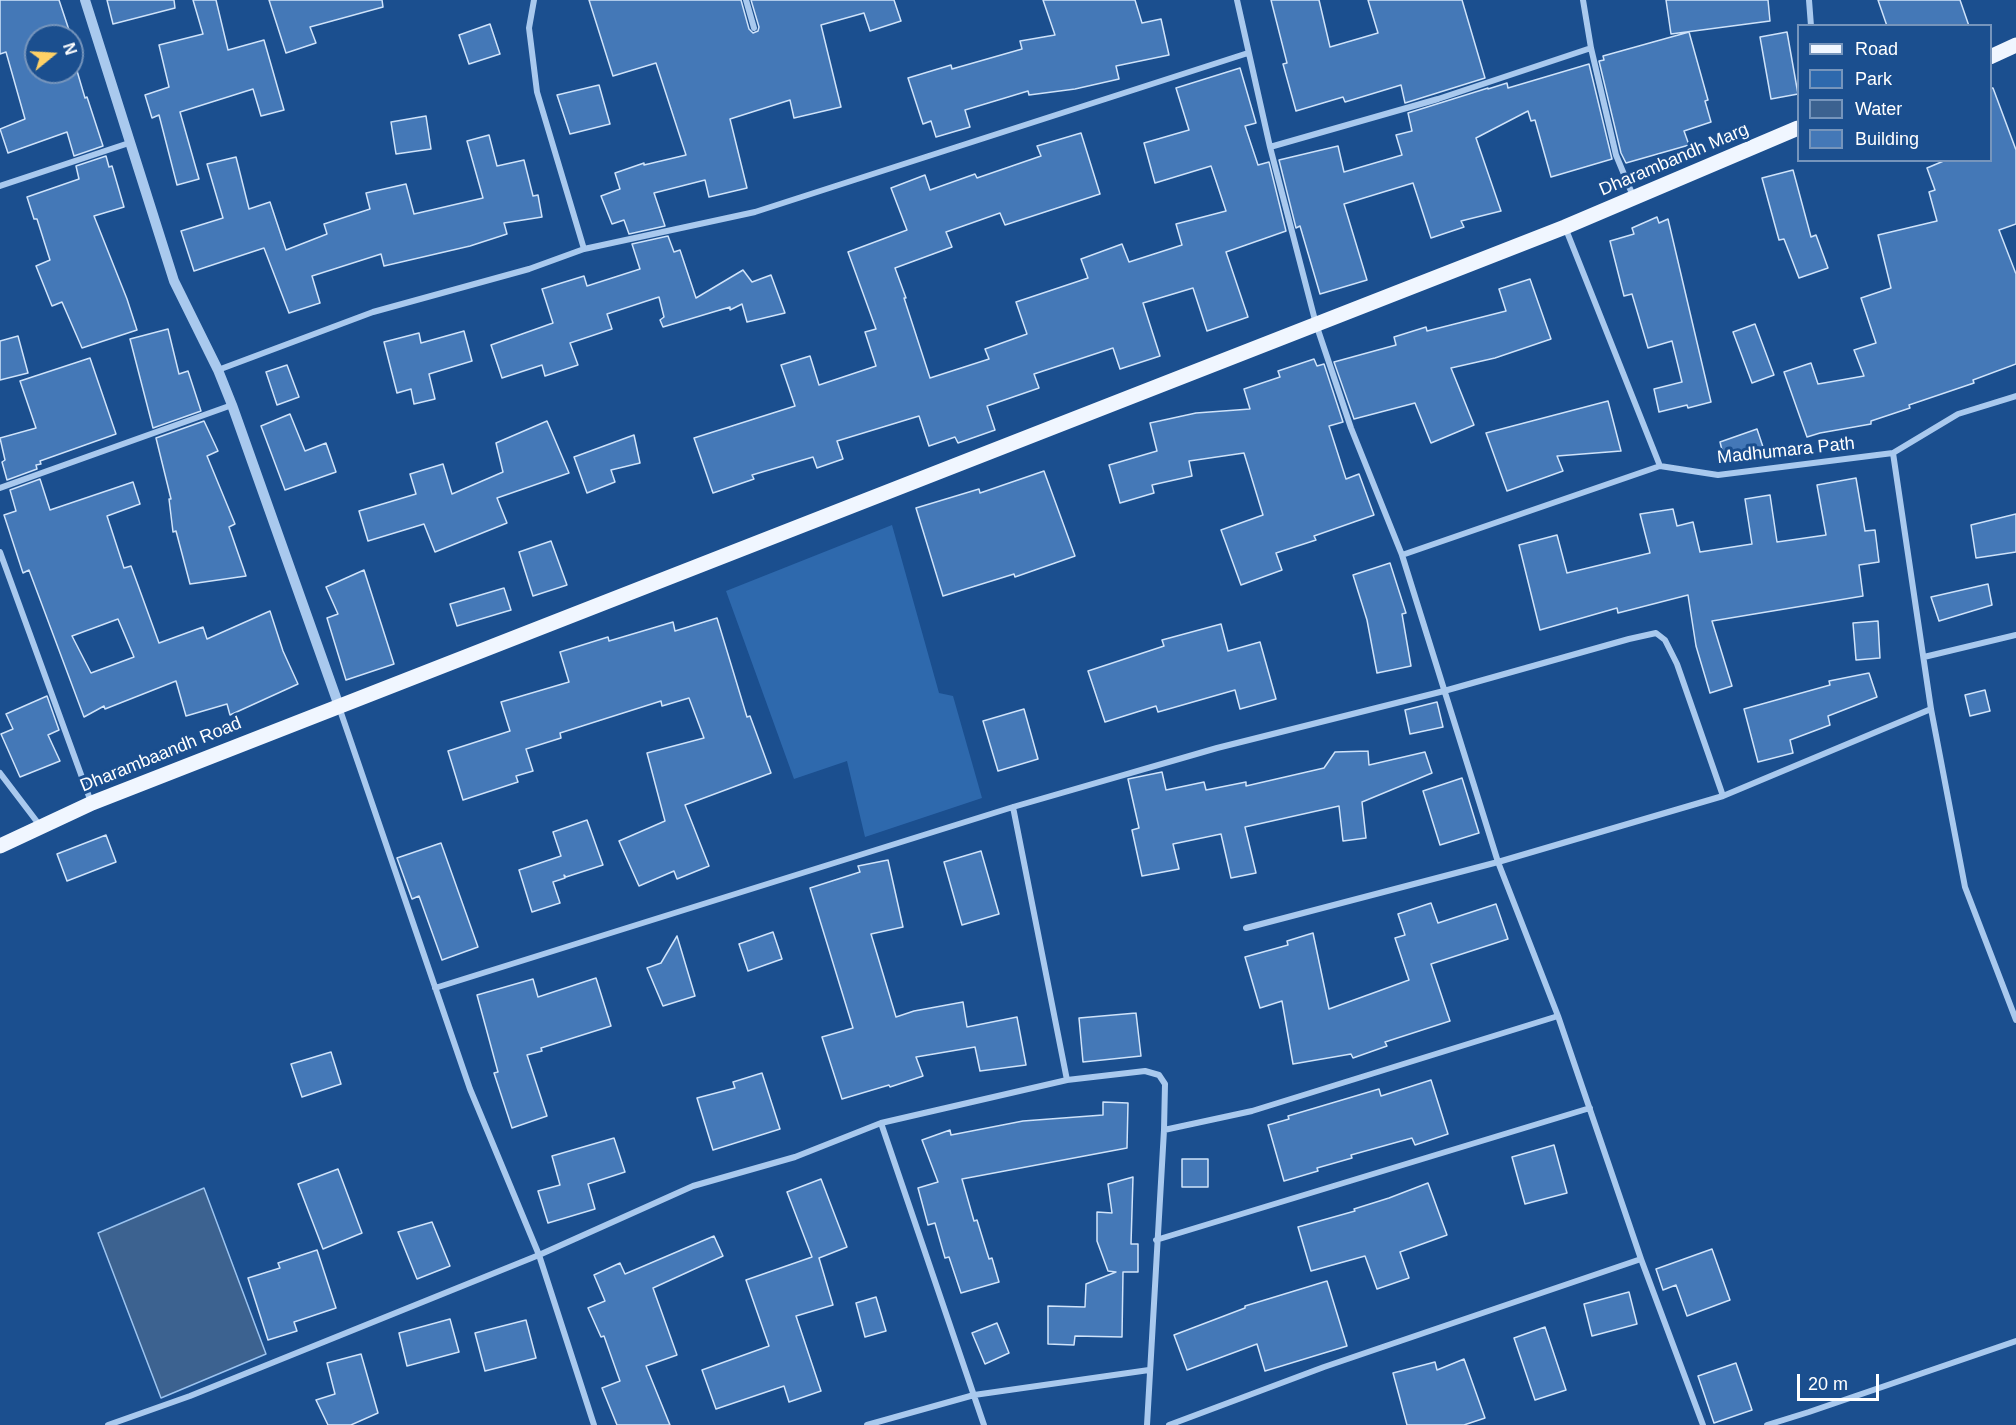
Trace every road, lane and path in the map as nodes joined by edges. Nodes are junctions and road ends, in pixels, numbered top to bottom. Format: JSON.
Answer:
{"nodes":[{"id":1,"x":85,"y":0,"type":"edge"},
{"id":2,"x":534,"y":0,"type":"edge"},
{"id":3,"x":746,"y":0,"type":"edge"},
{"id":4,"x":1237,"y":0,"type":"edge"},
{"id":5,"x":1583,"y":0,"type":"edge"},
{"id":6,"x":1809,"y":0,"type":"edge"},
{"id":7,"x":1811,"y":24,"type":"edge"},
{"id":8,"x":754,"y":28,"type":"dead end"},
{"id":9,"x":2016,"y":45,"type":"edge"},
{"id":10,"x":1591,"y":48,"type":"junction"},
{"id":11,"x":1248,"y":52,"type":"junction"},
{"id":12,"x":1992,"y":56,"type":"edge"},
{"id":13,"x":1797,"y":128,"type":"edge"},
{"id":14,"x":129,"y":143,"type":"junction"},
{"id":15,"x":1270,"y":147,"type":"junction"},
{"id":16,"x":0,"y":186,"type":"edge"},
{"id":17,"x":1634,"y":198,"type":"junction"},
{"id":18,"x":1565,"y":227,"type":"junction"},
{"id":19,"x":584,"y":249,"type":"junction"},
{"id":20,"x":1316,"y":324,"type":"junction"},
{"id":21,"x":218,"y":370,"type":"junction"},
{"id":22,"x":2016,"y":396,"type":"edge"},
{"id":23,"x":232,"y":405,"type":"junction"},
{"id":24,"x":1893,"y":453,"type":"junction"},
{"id":25,"x":1660,"y":466,"type":"junction"},
{"id":26,"x":0,"y":488,"type":"edge"},
{"id":27,"x":0,"y":552,"type":"edge"},
{"id":28,"x":1402,"y":555,"type":"junction"},
{"id":29,"x":2016,"y":635,"type":"edge"},
{"id":30,"x":1924,"y":657,"type":"junction"},
{"id":31,"x":1444,"y":691,"type":"junction"},
{"id":32,"x":339,"y":706,"type":"junction"},
{"id":33,"x":1931,"y":709,"type":"junction"},
{"id":34,"x":0,"y":773,"type":"edge"},
{"id":35,"x":1723,"y":796,"type":"junction"},
{"id":36,"x":92,"y":803,"type":"junction"},
{"id":37,"x":1013,"y":807,"type":"junction"},
{"id":38,"x":41,"y":827,"type":"junction"},
{"id":39,"x":0,"y":846,"type":"edge"},
{"id":40,"x":1498,"y":862,"type":"junction"},
{"id":41,"x":1246,"y":928,"type":"dead end"},
{"id":42,"x":435,"y":988,"type":"junction"},
{"id":43,"x":1558,"y":1016,"type":"junction"},
{"id":44,"x":2016,"y":1020,"type":"edge"},
{"id":45,"x":1067,"y":1080,"type":"junction"},
{"id":46,"x":1590,"y":1108,"type":"junction"},
{"id":47,"x":881,"y":1123,"type":"junction"},
{"id":48,"x":1164,"y":1130,"type":"junction"},
{"id":49,"x":1156,"y":1240,"type":"junction"},
{"id":50,"x":539,"y":1255,"type":"junction"},
{"id":51,"x":1641,"y":1259,"type":"junction"},
{"id":52,"x":2016,"y":1341,"type":"edge"},
{"id":53,"x":1149,"y":1370,"type":"junction"},
{"id":54,"x":974,"y":1395,"type":"junction"},
{"id":55,"x":108,"y":1425,"type":"edge"},
{"id":56,"x":594,"y":1425,"type":"edge"},
{"id":57,"x":867,"y":1425,"type":"edge"},
{"id":58,"x":984,"y":1425,"type":"edge"},
{"id":59,"x":1146,"y":1425,"type":"edge"},
{"id":60,"x":1169,"y":1425,"type":"edge"},
{"id":61,"x":1703,"y":1425,"type":"edge"},
{"id":62,"x":1767,"y":1425,"type":"edge"}],
"edges":[{"from":1,"to":14,"type":"street"},
{"from":2,"to":19,"type":"street"},
{"from":3,"to":8,"type":"street"},
{"from":4,"to":11,"type":"street"},
{"from":5,"to":10,"type":"street"},
{"from":6,"to":7,"type":"street"},
{"from":9,"to":12,"type":"main road"},
{"from":10,"to":15,"type":"street"},
{"from":10,"to":17,"type":"street"},
{"from":11,"to":15,"type":"street"},
{"from":11,"to":19,"type":"street"},
{"from":13,"to":17,"type":"main road","name":"Dharambandh Marg"},
{"from":14,"to":16,"type":"street"},
{"from":14,"to":21,"type":"street"},
{"from":15,"to":20,"type":"street"},
{"from":17,"to":18,"type":"main road","name":"Dharambandh Marg"},
{"from":18,"to":20,"type":"main road","name":"Dharambandh Marg"},
{"from":18,"to":25,"type":"street"},
{"from":19,"to":21,"type":"street"},
{"from":20,"to":28,"type":"street"},
{"from":20,"to":32,"type":"main road","name":"Dharambaandh Road"},
{"from":21,"to":23,"type":"street"},
{"from":22,"to":24,"type":"street","name":"Madhumara Path"},
{"from":23,"to":26,"type":"street"},
{"from":23,"to":32,"type":"street"},
{"from":24,"to":25,"type":"street","name":"Madhumara Path"},
{"from":24,"to":30,"type":"street"},
{"from":25,"to":28,"type":"street"},
{"from":27,"to":36,"type":"street"},
{"from":28,"to":31,"type":"street"},
{"from":29,"to":30,"type":"street"},
{"from":30,"to":33,"type":"street"},
{"from":31,"to":35,"type":"street"},
{"from":31,"to":37,"type":"street"},
{"from":31,"to":40,"type":"street"},
{"from":32,"to":36,"type":"main road","name":"Dharambaandh Road"},
{"from":32,"to":42,"type":"street"},
{"from":33,"to":35,"type":"street"},
{"from":33,"to":44,"type":"street"},
{"from":34,"to":38,"type":"street"},
{"from":35,"to":40,"type":"street"},
{"from":36,"to":38,"type":"main road","name":"Dharambaandh Road"},
{"from":37,"to":42,"type":"street"},
{"from":37,"to":45,"type":"street"},
{"from":38,"to":39,"type":"main road","name":"Dharambaandh Road"},
{"from":40,"to":41,"type":"street"},
{"from":40,"to":43,"type":"street"},
{"from":42,"to":50,"type":"street"},
{"from":43,"to":46,"type":"street"},
{"from":43,"to":48,"type":"street"},
{"from":45,"to":47,"type":"street"},
{"from":45,"to":48,"type":"street"},
{"from":46,"to":49,"type":"street"},
{"from":46,"to":51,"type":"street"},
{"from":47,"to":50,"type":"street"},
{"from":47,"to":54,"type":"street"},
{"from":48,"to":49,"type":"street"},
{"from":49,"to":53,"type":"street"},
{"from":50,"to":55,"type":"street"},
{"from":50,"to":56,"type":"street"},
{"from":51,"to":60,"type":"street"},
{"from":51,"to":61,"type":"street"},
{"from":52,"to":62,"type":"street"},
{"from":53,"to":54,"type":"street"},
{"from":53,"to":59,"type":"street"},
{"from":54,"to":57,"type":"street"},
{"from":54,"to":58,"type":"street"}]}
